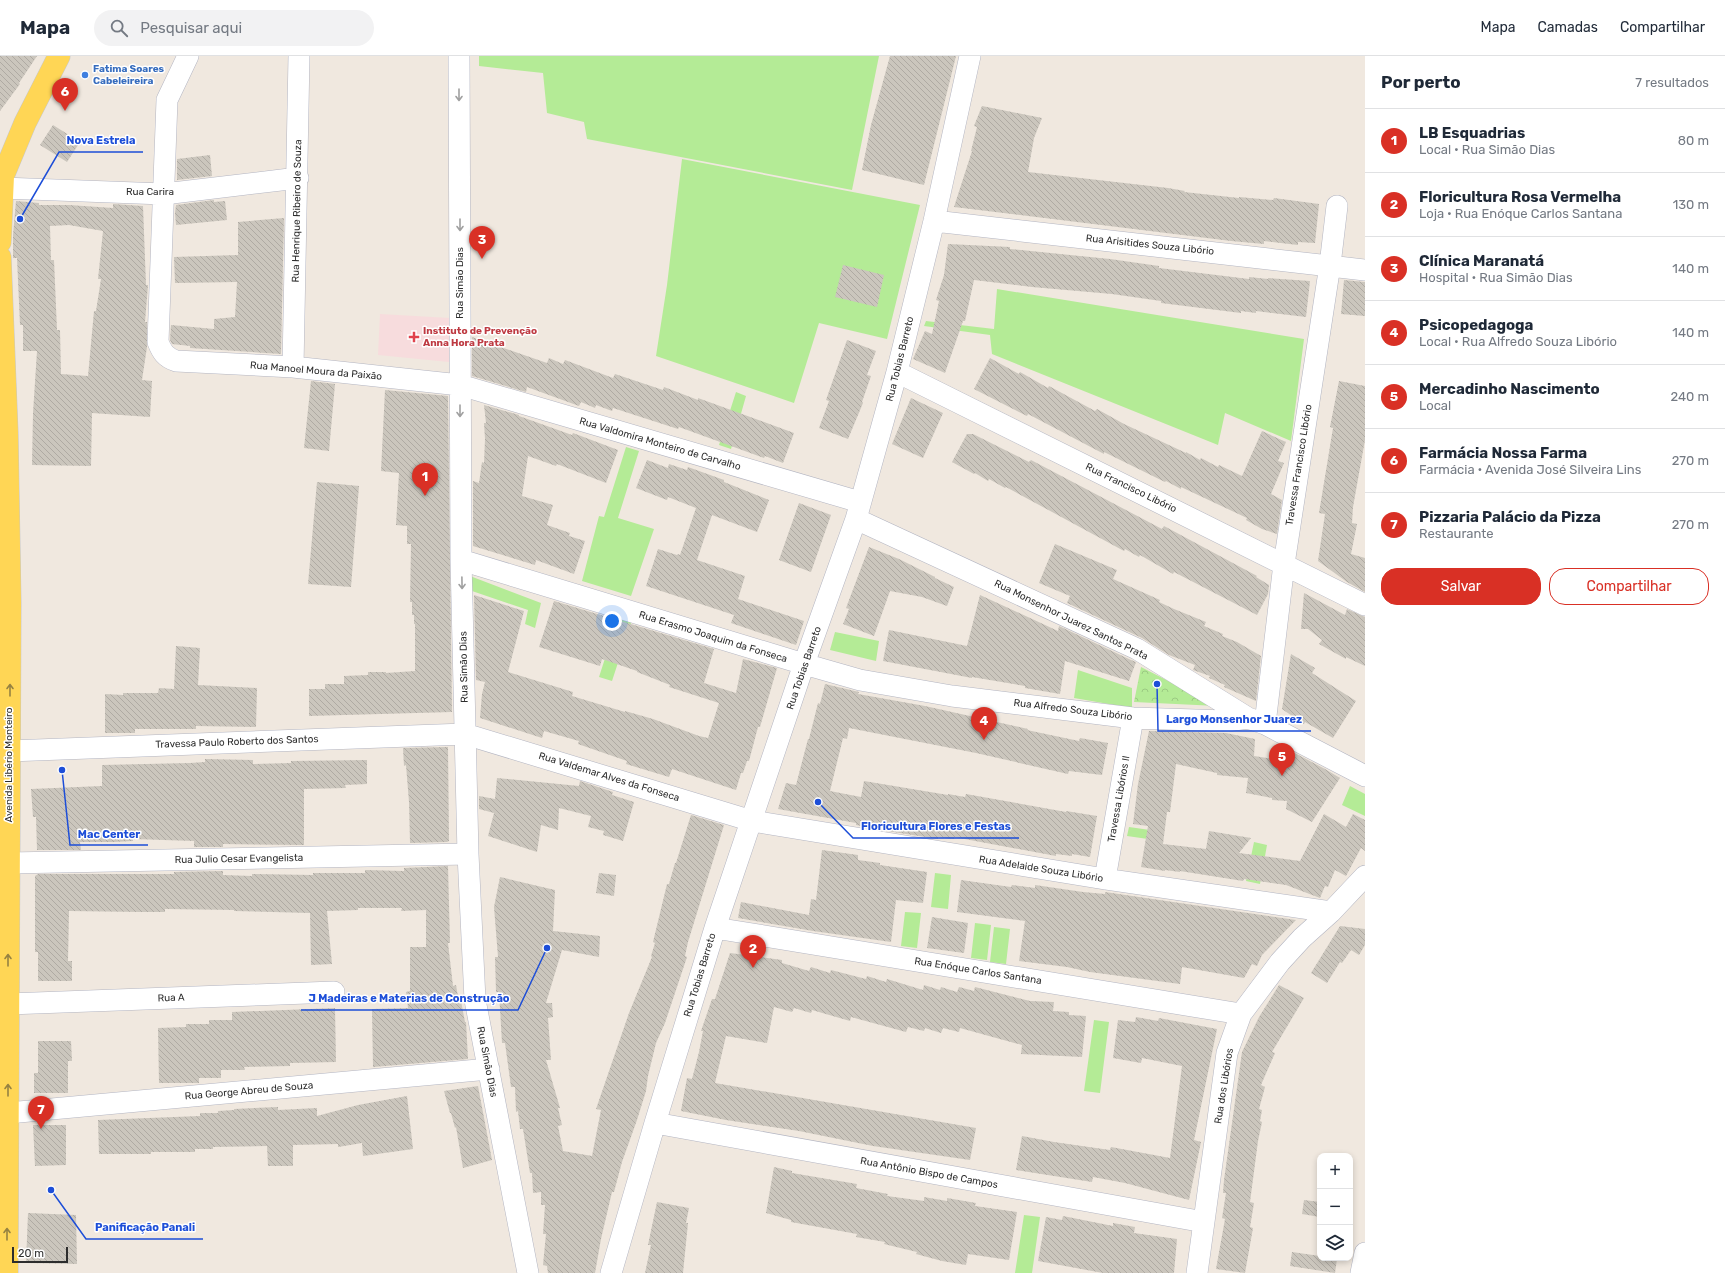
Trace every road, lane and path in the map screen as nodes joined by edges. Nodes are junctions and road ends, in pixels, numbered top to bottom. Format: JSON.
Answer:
{"nodes":[{"id":1,"x":59,"y":56,"type":"edge"},
{"id":2,"x":188,"y":56,"type":"edge"},
{"id":3,"x":299,"y":56,"type":"edge"},
{"id":4,"x":459,"y":56,"type":"edge"},
{"id":5,"x":970,"y":56,"type":"edge"},
{"id":6,"x":298,"y":178,"type":"junction"},
{"id":7,"x":2,"y":181,"type":"edge"},
{"id":8,"x":164,"y":194,"type":"junction"},
{"id":9,"x":1336,"y":206,"type":"dead end"},
{"id":10,"x":934,"y":221,"type":"junction"},
{"id":11,"x":0,"y":242,"type":"edge"},
{"id":12,"x":0,"y":257,"type":"edge"},
{"id":13,"x":1330,"y":265,"type":"junction"},
{"id":14,"x":1365,"y":270,"type":"edge"},
{"id":15,"x":293,"y":367,"type":"junction"},
{"id":16,"x":897,"y":372,"type":"junction"},
{"id":17,"x":460,"y":385,"type":"junction"},
{"id":18,"x":4,"y":433,"type":"edge"},
{"id":19,"x":858,"y":510,"type":"junction"},
{"id":20,"x":461,"y":560,"type":"junction"},
{"id":21,"x":1284,"y":564,"type":"junction"},
{"id":22,"x":1365,"y":605,"type":"edge"},
{"id":23,"x":804,"y":664,"type":"junction"},
{"id":24,"x":1133,"y":718,"type":"junction"},
{"id":25,"x":1257,"y":721,"type":"junction"},
{"id":26,"x":465,"y":734,"type":"junction"},
{"id":27,"x":9,"y":751,"type":"junction"},
{"id":28,"x":1365,"y":776,"type":"edge"},
{"id":29,"x":752,"y":821,"type":"junction"},
{"id":30,"x":468,"y":854,"type":"junction"},
{"id":31,"x":9,"y":863,"type":"junction"},
{"id":32,"x":1365,"y":876,"type":"edge"},
{"id":33,"x":1105,"y":879,"type":"junction"},
{"id":34,"x":1331,"y":912,"type":"junction"},
{"id":35,"x":715,"y":928,"type":"junction"},
{"id":36,"x":334,"y":992,"type":"dead end"},
{"id":37,"x":8,"y":1004,"type":"junction"},
{"id":38,"x":1241,"y":1014,"type":"junction"},
{"id":39,"x":489,"y":1069,"type":"junction"},
{"id":40,"x":8,"y":1113,"type":"junction"},
{"id":41,"x":655,"y":1123,"type":"junction"},
{"id":42,"x":1204,"y":1222,"type":"junction"},
{"id":43,"x":1365,"y":1253,"type":"edge"},
{"id":44,"x":7,"y":1273,"type":"edge"},
{"id":45,"x":528,"y":1273,"type":"edge"},
{"id":46,"x":611,"y":1273,"type":"edge"},
{"id":47,"x":1197,"y":1273,"type":"edge"},
{"id":48,"x":1361,"y":1273,"type":"edge"}],
"edges":[{"from":1,"to":7,"type":"main road"},
{"from":2,"to":8,"type":"street"},
{"from":3,"to":6,"type":"street","name":"Rua Henrique Ribeiro de Souza"},
{"from":4,"to":17,"type":"street","name":"Rua Simão Dias","one_way":true},
{"from":5,"to":10,"type":"street","name":"Rua Tobias Barreto"},
{"from":6,"to":8,"type":"street","name":"Rua Carira"},
{"from":6,"to":15,"type":"street","name":"Rua Henrique Ribeiro de Souza"},
{"from":7,"to":8,"type":"street","name":"Rua Carira"},
{"from":7,"to":11,"type":"main road"},
{"from":8,"to":15,"type":"street","name":"Rua Manoel Moura da Paixão"},
{"from":9,"to":13,"type":"street","name":"Travessa Francisco Libório"},
{"from":10,"to":13,"type":"street","name":"Rua Arisitides Souza Libório"},
{"from":10,"to":16,"type":"street","name":"Rua Tobias Barreto"},
{"from":12,"to":18,"type":"main road","name":"Avenida Libério Monteiro"},
{"from":13,"to":14,"type":"street","name":"Rua Arisitides Souza Libório"},
{"from":13,"to":21,"type":"street","name":"Travessa Francisco Libório"},
{"from":15,"to":17,"type":"street","name":"Rua Manoel Moura da Paixão"},
{"from":16,"to":19,"type":"street","name":"Rua Tobias Barreto"},
{"from":16,"to":21,"type":"street","name":"Rua Francisco Libório"},
{"from":17,"to":19,"type":"street","name":"Rua Valdomira Monteiro de Carvalho"},
{"from":17,"to":20,"type":"street","name":"Rua Simão Dias","one_way":true},
{"from":27,"to":18,"type":"main road","name":"Avenida Libério Monteiro","one_way":true},
{"from":19,"to":23,"type":"street","name":"Rua Tobias Barreto"},
{"from":19,"to":25,"type":"street","name":"Rua Monsenhor Juarez Santos Prata"},
{"from":20,"to":23,"type":"street","name":"Rua Erasmo Joaquim da Fonseca"},
{"from":20,"to":26,"type":"street","name":"Rua Simão Dias","one_way":true},
{"from":21,"to":22,"type":"street","name":"Rua Francisco Libório"},
{"from":21,"to":25,"type":"street","name":"Travessa Francisco Libório"},
{"from":23,"to":24,"type":"street","name":"Rua Alfredo Souza Libório"},
{"from":23,"to":29,"type":"street","name":"Rua Tobias Barreto"},
{"from":24,"to":25,"type":"street","name":"Rua Alfredo Souza Libório"},
{"from":24,"to":33,"type":"street","name":"Travessa Libórios II"},
{"from":25,"to":28,"type":"street","name":"Rua Monsenhor Juarez Santos Prata"},
{"from":26,"to":27,"type":"street","name":"Travessa Paulo Roberto dos Santos"},
{"from":26,"to":29,"type":"street","name":"Rua Valdemar Alves da Fonseca"},
{"from":26,"to":30,"type":"street","name":"Rua Simão Dias"},
{"from":27,"to":31,"type":"main road","name":"Avenida Libério Monteiro"},
{"from":29,"to":33,"type":"street","name":"Rua Adelaide Souza Libório"},
{"from":29,"to":35,"type":"street","name":"Rua Tobias Barreto"},
{"from":30,"to":31,"type":"street","name":"Rua Julio Cesar Evangelista"},
{"from":30,"to":39,"type":"street","name":"Rua Simão Dias"},
{"from":37,"to":31,"type":"main road","name":"Avenida Libério Monteiro","one_way":true},
{"from":32,"to":34,"type":"street","name":"Rua dos Libórios"},
{"from":33,"to":34,"type":"street","name":"Rua Adelaide Souza Libório"},
{"from":34,"to":38,"type":"street","name":"Rua dos Libórios"},
{"from":35,"to":38,"type":"street","name":"Rua Enóque Carlos Santana"},
{"from":35,"to":41,"type":"street","name":"Rua Tobias Barreto"},
{"from":36,"to":37,"type":"street","name":"Rua A"},
{"from":40,"to":37,"type":"main road","name":"Avenida Libério Monteiro","one_way":true},
{"from":38,"to":42,"type":"street","name":"Rua dos Libórios"},
{"from":39,"to":40,"type":"street","name":"Rua George Abreu de Souza"},
{"from":39,"to":45,"type":"street","name":"Rua Simão Dias"},
{"from":44,"to":40,"type":"main road","name":"Avenida Libério Monteiro","one_way":true},
{"from":41,"to":42,"type":"street","name":"Rua Antônio Bispo de Campos"},
{"from":41,"to":46,"type":"street","name":"Rua Tobias Barreto"},
{"from":42,"to":47,"type":"street","name":"Rua dos Libórios"},
{"from":43,"to":48,"type":"street"}]}
